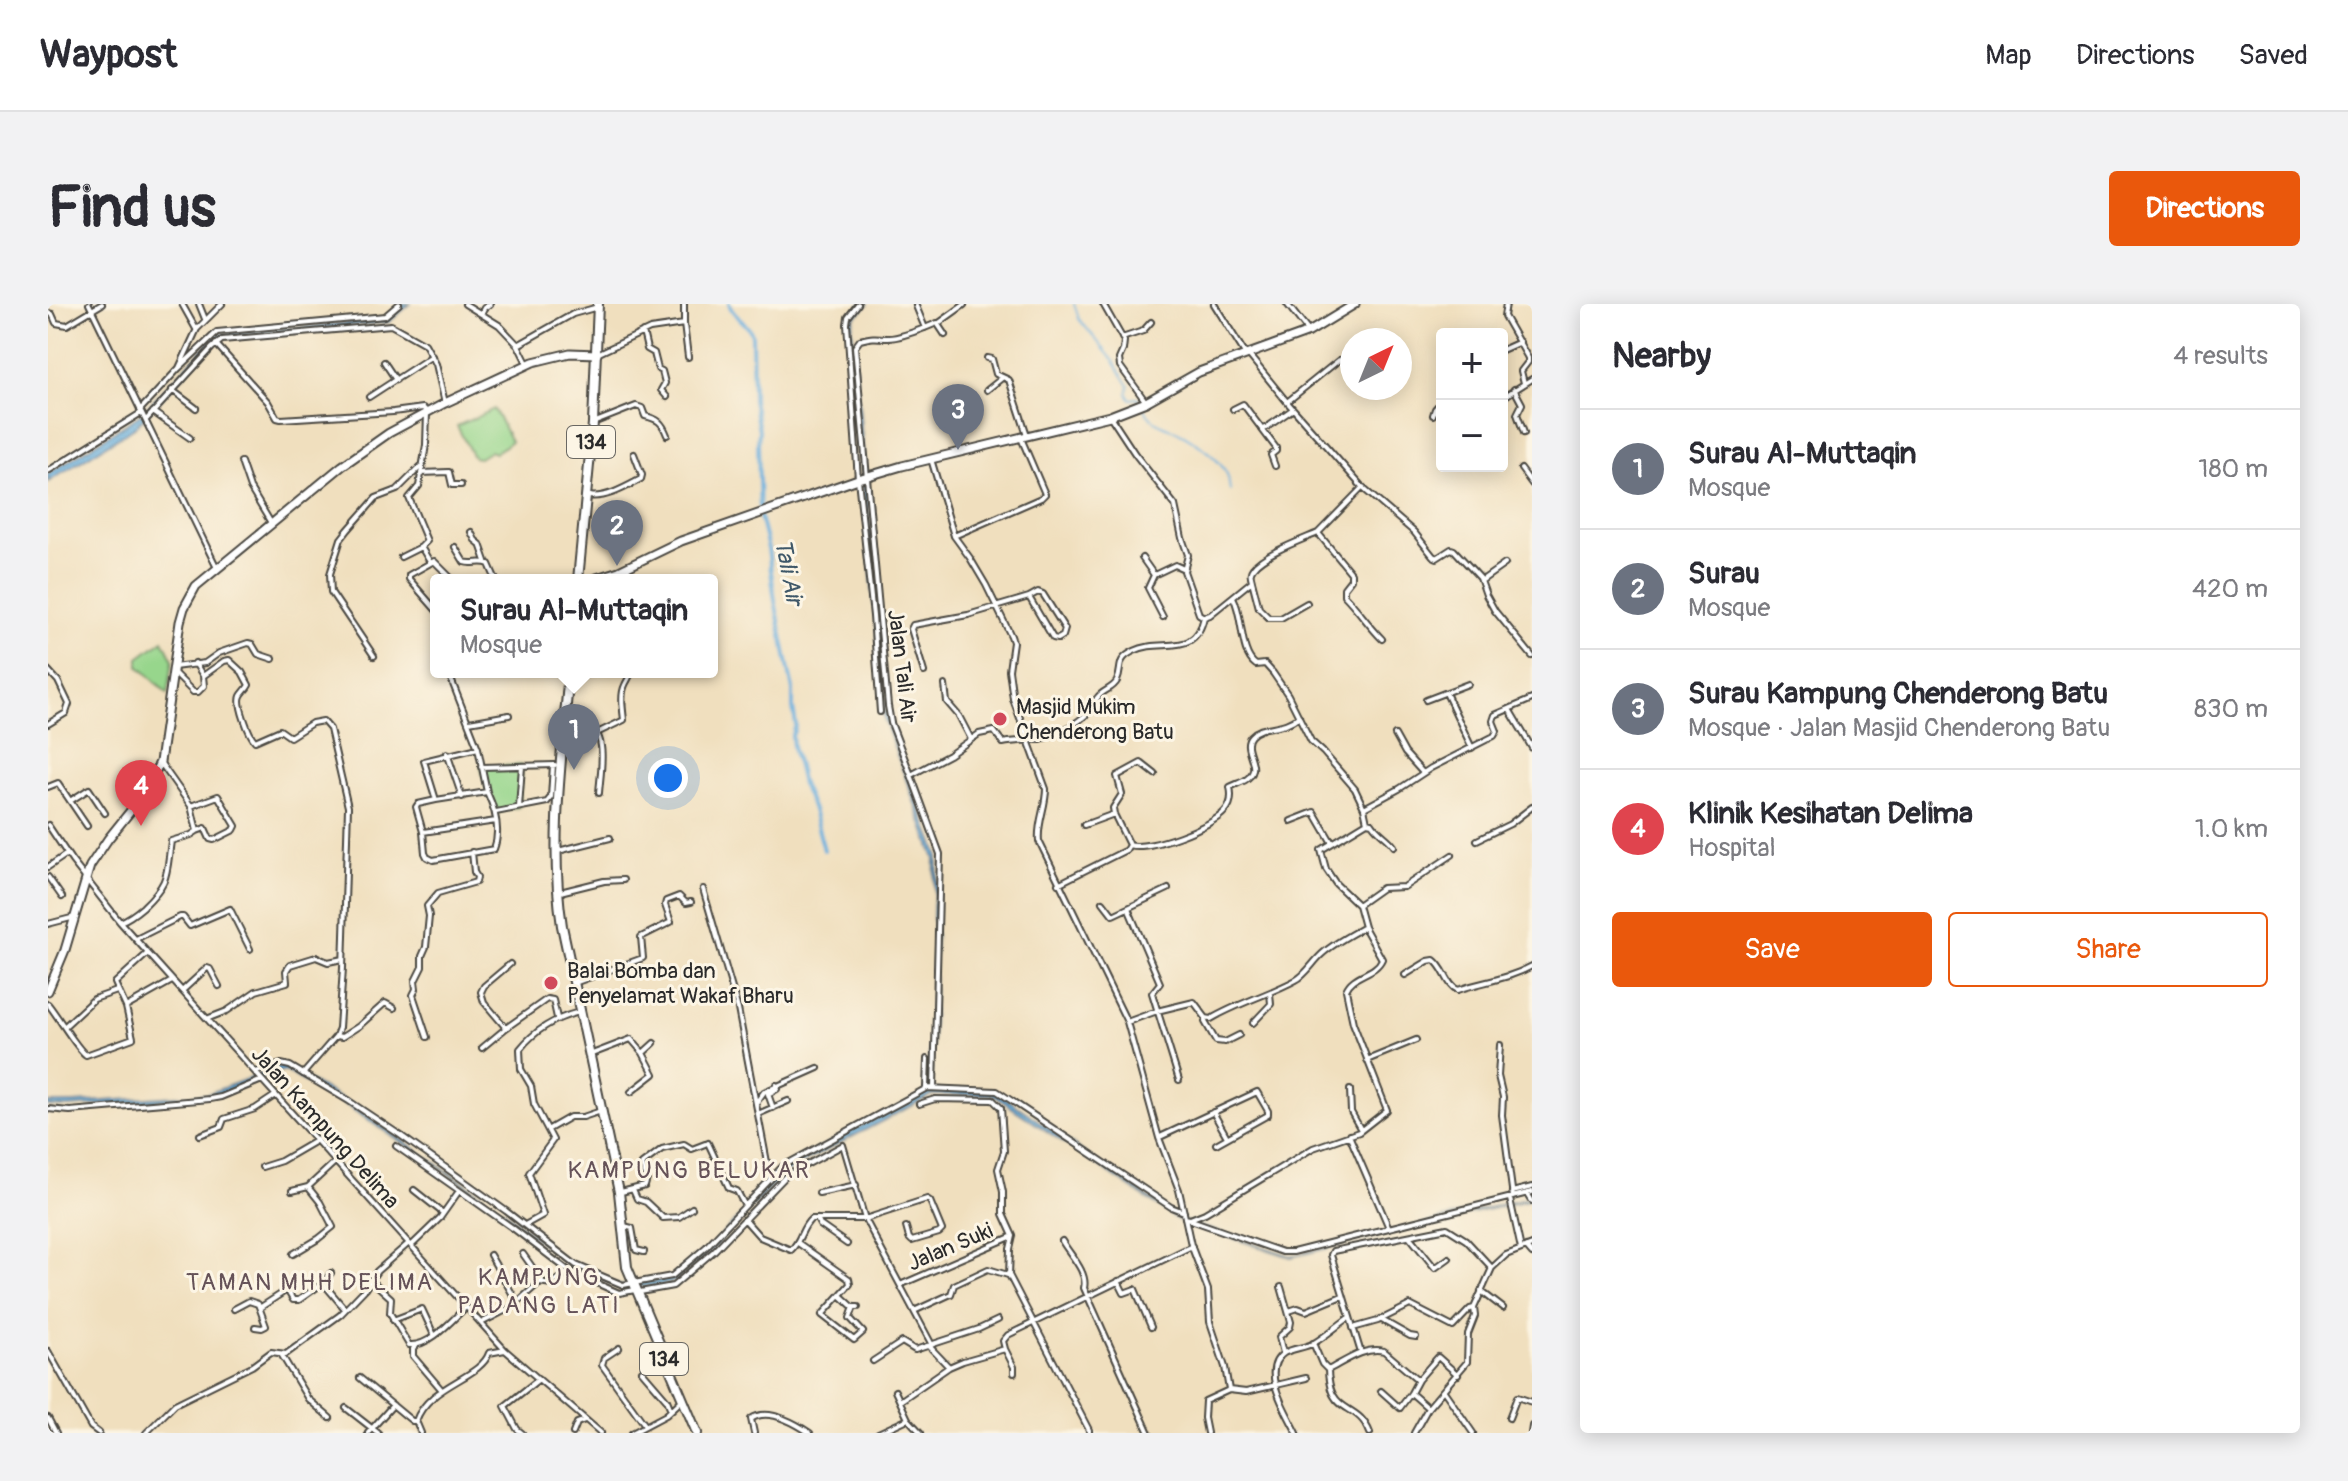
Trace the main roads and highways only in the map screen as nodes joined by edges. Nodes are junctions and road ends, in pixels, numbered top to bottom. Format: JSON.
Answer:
{"nodes":[{"id":1,"x":598,"y":305,"type":"edge"},
{"id":2,"x":579,"y":574,"type":"edge"},
{"id":3,"x":568,"y":678,"type":"edge"},
{"id":4,"x":697,"y":1433,"type":"edge"}],
"edges":[{"from":1,"to":2,"type":"main road","number":"134"},
{"from":3,"to":4,"type":"main road","number":"134"}]}
